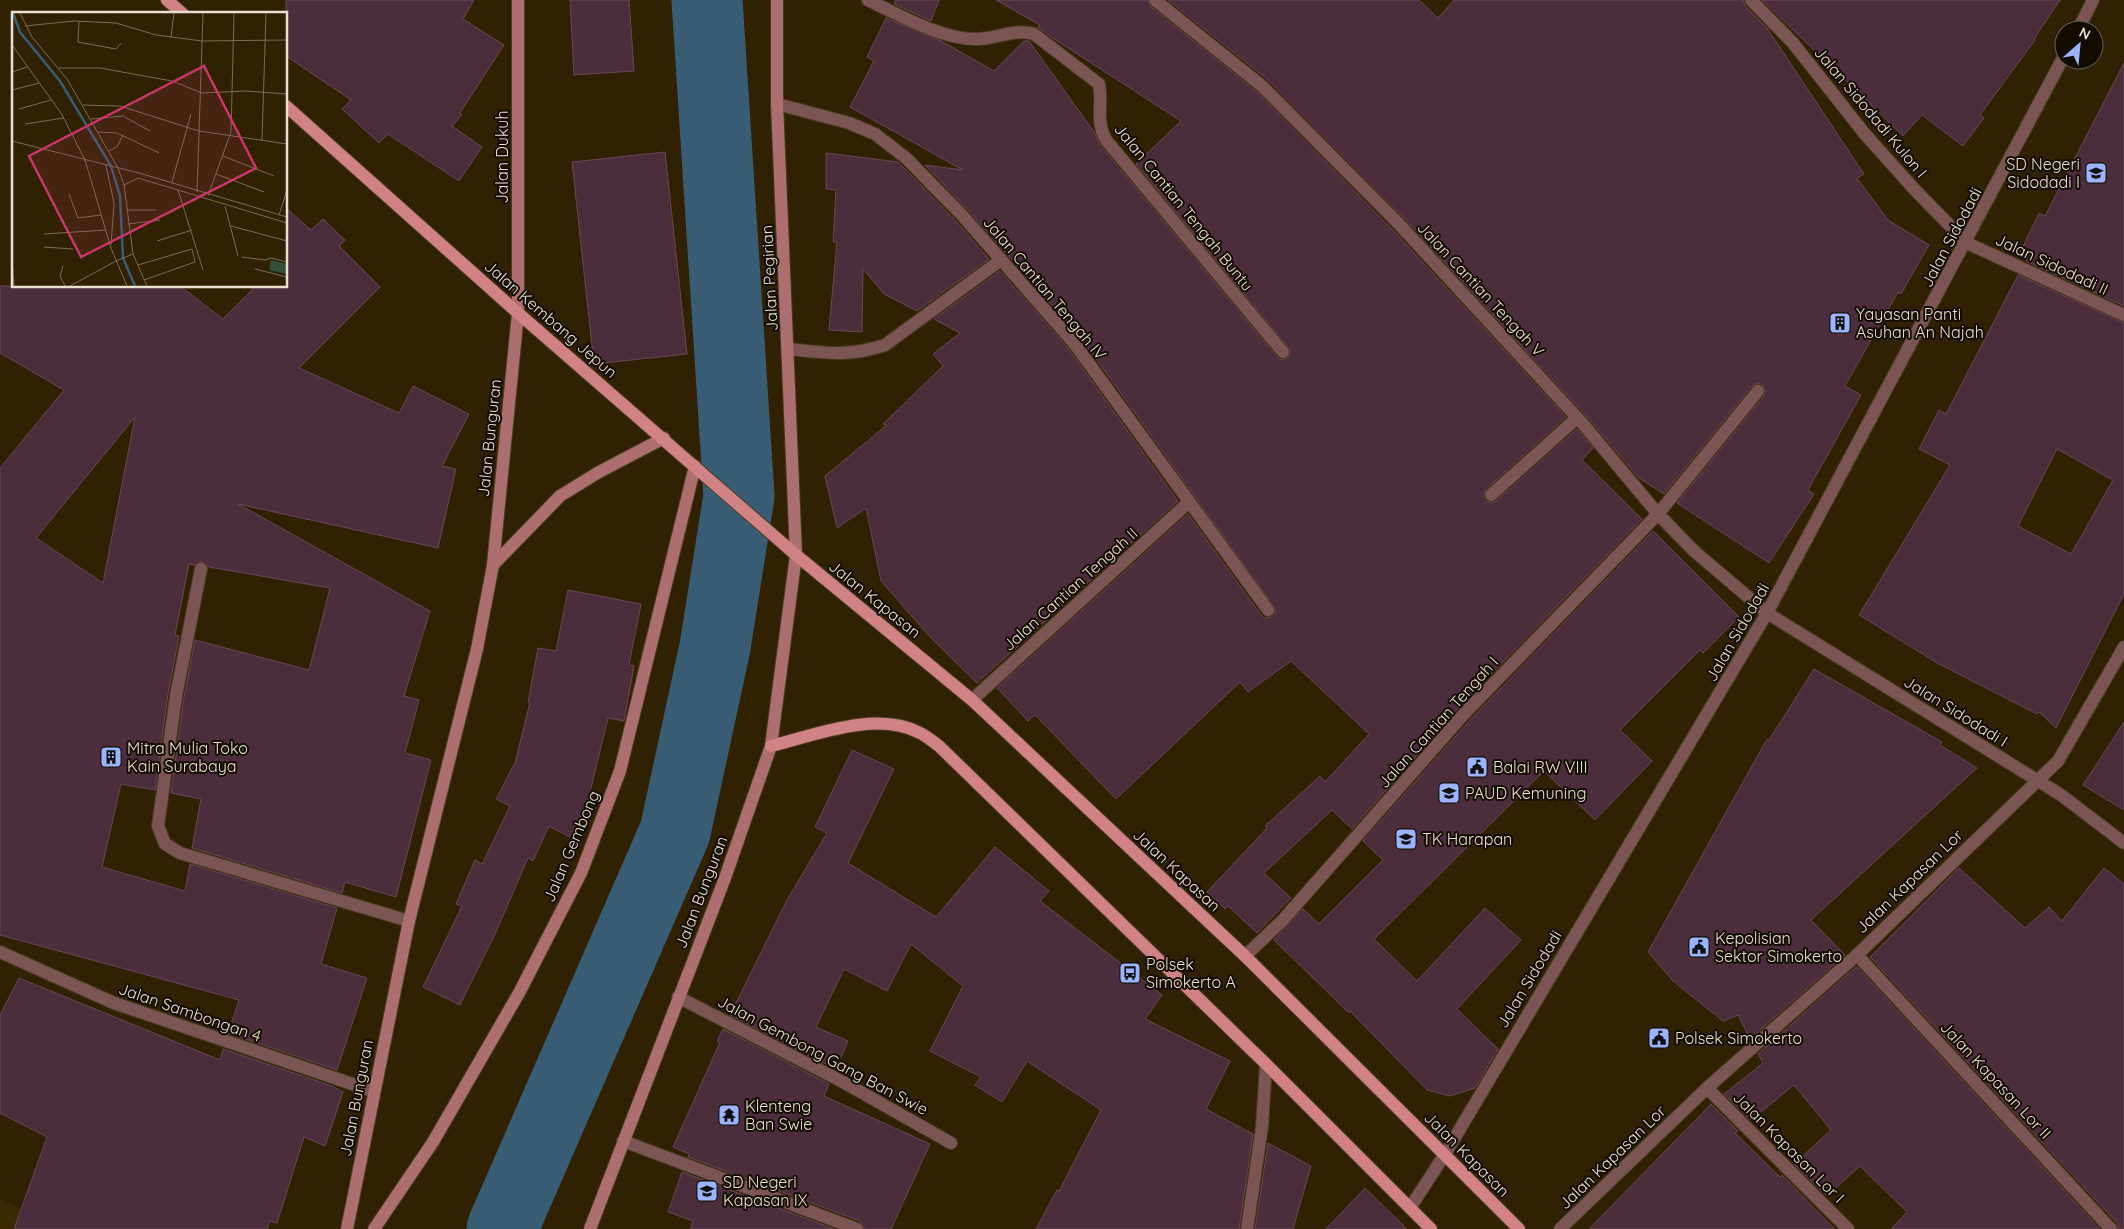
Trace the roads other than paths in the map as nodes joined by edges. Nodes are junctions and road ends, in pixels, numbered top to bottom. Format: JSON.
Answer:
{"nodes":[{"id":1,"x":167,"y":0,"type":"edge"},
{"id":2,"x":518,"y":0,"type":"edge"},
{"id":3,"x":776,"y":0,"type":"edge"},
{"id":4,"x":868,"y":0,"type":"edge"},
{"id":5,"x":1155,"y":0,"type":"edge"},
{"id":6,"x":1751,"y":0,"type":"edge"},
{"id":7,"x":2093,"y":0,"type":"edge"},
{"id":8,"x":181,"y":12,"type":"edge"},
{"id":9,"x":2083,"y":20,"type":"edge"},
{"id":10,"x":2057,"y":70,"type":"edge"},
{"id":11,"x":776,"y":104,"type":"junction"},
{"id":12,"x":288,"y":108,"type":"edge"},
{"id":13,"x":1967,"y":243,"type":"junction"},
{"id":14,"x":1001,"y":260,"type":"junction"},
{"id":15,"x":518,"y":313,"type":"junction"},
{"id":16,"x":2124,"y":315,"type":"edge"},
{"id":17,"x":789,"y":349,"type":"junction"},
{"id":18,"x":1284,"y":352,"type":"dead end"},
{"id":19,"x":1758,"y":392,"type":"dead end"},
{"id":20,"x":1577,"y":418,"type":"junction"},
{"id":21,"x":664,"y":438,"type":"junction"},
{"id":22,"x":695,"y":466,"type":"junction"},
{"id":23,"x":1491,"y":495,"type":"dead end"},
{"id":24,"x":1189,"y":502,"type":"junction"},
{"id":25,"x":1658,"y":514,"type":"junction"},
{"id":26,"x":796,"y":555,"type":"junction"},
{"id":27,"x":493,"y":565,"type":"junction"},
{"id":28,"x":201,"y":569,"type":"dead end"},
{"id":29,"x":1268,"y":610,"type":"dead end"},
{"id":30,"x":1768,"y":613,"type":"junction"},
{"id":31,"x":2124,"y":647,"type":"edge"},
{"id":32,"x":972,"y":700,"type":"junction"},
{"id":33,"x":771,"y":746,"type":"junction"},
{"id":34,"x":2037,"y":780,"type":"junction"},
{"id":35,"x":2124,"y":843,"type":"edge"},
{"id":36,"x":409,"y":921,"type":"junction"},
{"id":37,"x":0,"y":952,"type":"edge"},
{"id":38,"x":1857,"y":955,"type":"junction"},
{"id":39,"x":1245,"y":956,"type":"junction"},
{"id":40,"x":678,"y":997,"type":"junction"},
{"id":41,"x":1266,"y":1064,"type":"junction"},
{"id":42,"x":1707,"y":1088,"type":"junction"},
{"id":43,"x":373,"y":1091,"type":"junction"},
{"id":44,"x":623,"y":1142,"type":"junction"},
{"id":45,"x":951,"y":1143,"type":"dead end"},
{"id":46,"x":1445,"y":1154,"type":"junction"},
{"id":47,"x":1410,"y":1208,"type":"junction"},
{"id":48,"x":347,"y":1229,"type":"edge"},
{"id":49,"x":374,"y":1229,"type":"edge"},
{"id":50,"x":590,"y":1229,"type":"edge"},
{"id":51,"x":857,"y":1229,"type":"edge"},
{"id":52,"x":1248,"y":1229,"type":"edge"},
{"id":53,"x":1430,"y":1229,"type":"edge"},
{"id":54,"x":1519,"y":1229,"type":"edge"},
{"id":55,"x":1560,"y":1229,"type":"edge"},
{"id":56,"x":1848,"y":1229,"type":"edge"},
{"id":57,"x":2112,"y":1229,"type":"edge"}],
"edges":[{"from":1,"to":8,"type":"main road"},
{"from":2,"to":15,"type":"main road","name":"Jalan Dukuh"},
{"from":3,"to":11,"type":"main road","name":"Jalan Pegirian"},
{"from":4,"to":18,"type":"street","name":"Jalan Cantian Tengah Buntu"},
{"from":5,"to":20,"type":"street","name":"Jalan Cantian Tengah V"},
{"from":6,"to":13,"type":"street","name":"Jalan Sidodadi Kulon I"},
{"from":7,"to":9,"type":"street"},
{"from":10,"to":13,"type":"street","name":"Jalan Sidodadi"},
{"from":11,"to":14,"type":"street","name":"Jalan Cantian Tengah IV"},
{"from":11,"to":17,"type":"main road","name":"Jalan Pegirian"},
{"from":12,"to":15,"type":"main road","name":"Jalan Kembang Jepun"},
{"from":13,"to":16,"type":"street","name":"Jalan Sidodadi II"},
{"from":13,"to":30,"type":"street","name":"Jalan Sidodadi"},
{"from":14,"to":17,"type":"street"},
{"from":14,"to":24,"type":"street","name":"Jalan Cantian Tengah IV"},
{"from":15,"to":21,"type":"main road","name":"Jalan Kembang Jepun"},
{"from":15,"to":27,"type":"main road","name":"Jalan Bunguran"},
{"from":17,"to":26,"type":"main road","name":"Jalan Pegirian"},
{"from":19,"to":25,"type":"street","name":"Jalan Cantian Tengah I"},
{"from":20,"to":23,"type":"street"},
{"from":20,"to":25,"type":"street","name":"Jalan Cantian Tengah V"},
{"from":21,"to":22,"type":"main road","name":"Jalan Kembang Jepun"},
{"from":21,"to":27,"type":"main road"},
{"from":22,"to":26,"type":"main road","name":"Jalan Kembang Jepun"},
{"from":22,"to":49,"type":"main road","name":"Jalan Gembong"},
{"from":24,"to":29,"type":"street","name":"Jalan Cantian Tengah IV"},
{"from":24,"to":32,"type":"street","name":"Jalan Cantian Tengah II"},
{"from":25,"to":30,"type":"street","name":"Jalan Cantian Tengah V"},
{"from":25,"to":39,"type":"street","name":"Jalan Cantian Tengah I"},
{"from":26,"to":32,"type":"main road","name":"Jalan Kapasan"},
{"from":26,"to":33,"type":"main road","name":"Jalan Bunguran"},
{"from":27,"to":36,"type":"main road","name":"Jalan Bunguran"},
{"from":28,"to":36,"type":"street"},
{"from":30,"to":34,"type":"street","name":"Jalan Sidodadi I"},
{"from":30,"to":46,"type":"street","name":"Jalan Sidodadi"},
{"from":31,"to":34,"type":"street","name":"Jalan Kapasan Lor"},
{"from":32,"to":39,"type":"main road","name":"Jalan Kapasan"},
{"from":33,"to":40,"type":"main road","name":"Jalan Bunguran"},
{"from":33,"to":41,"type":"main road"},
{"from":34,"to":35,"type":"street","name":"Jalan Sidodadi I"},
{"from":34,"to":38,"type":"street","name":"Jalan Kapasan Lor"},
{"from":36,"to":43,"type":"main road","name":"Jalan Bunguran"},
{"from":37,"to":43,"type":"street","name":"Jalan Sambongan 4"},
{"from":38,"to":42,"type":"street","name":"Jalan Kapasan Lor"},
{"from":38,"to":57,"type":"street","name":"Jalan Kapasan Lor II"},
{"from":39,"to":46,"type":"main road","name":"Jalan Kapasan"},
{"from":40,"to":44,"type":"main road","name":"Jalan Bunguran"},
{"from":40,"to":45,"type":"street","name":"Jalan Gembong Gang Ban Swie"},
{"from":41,"to":47,"type":"main road"},
{"from":41,"to":52,"type":"street"},
{"from":42,"to":55,"type":"street","name":"Jalan Kapasan Lor"},
{"from":42,"to":56,"type":"street","name":"Jalan Kapasan Lor I"},
{"from":43,"to":48,"type":"main road","name":"Jalan Bunguran"},
{"from":44,"to":50,"type":"main road","name":"Jalan Bunguran"},
{"from":44,"to":51,"type":"street"},
{"from":46,"to":47,"type":"street","name":"Jalan Sidodadi"},
{"from":46,"to":54,"type":"main road","name":"Jalan Kapasan"},
{"from":47,"to":53,"type":"main road"}]}
